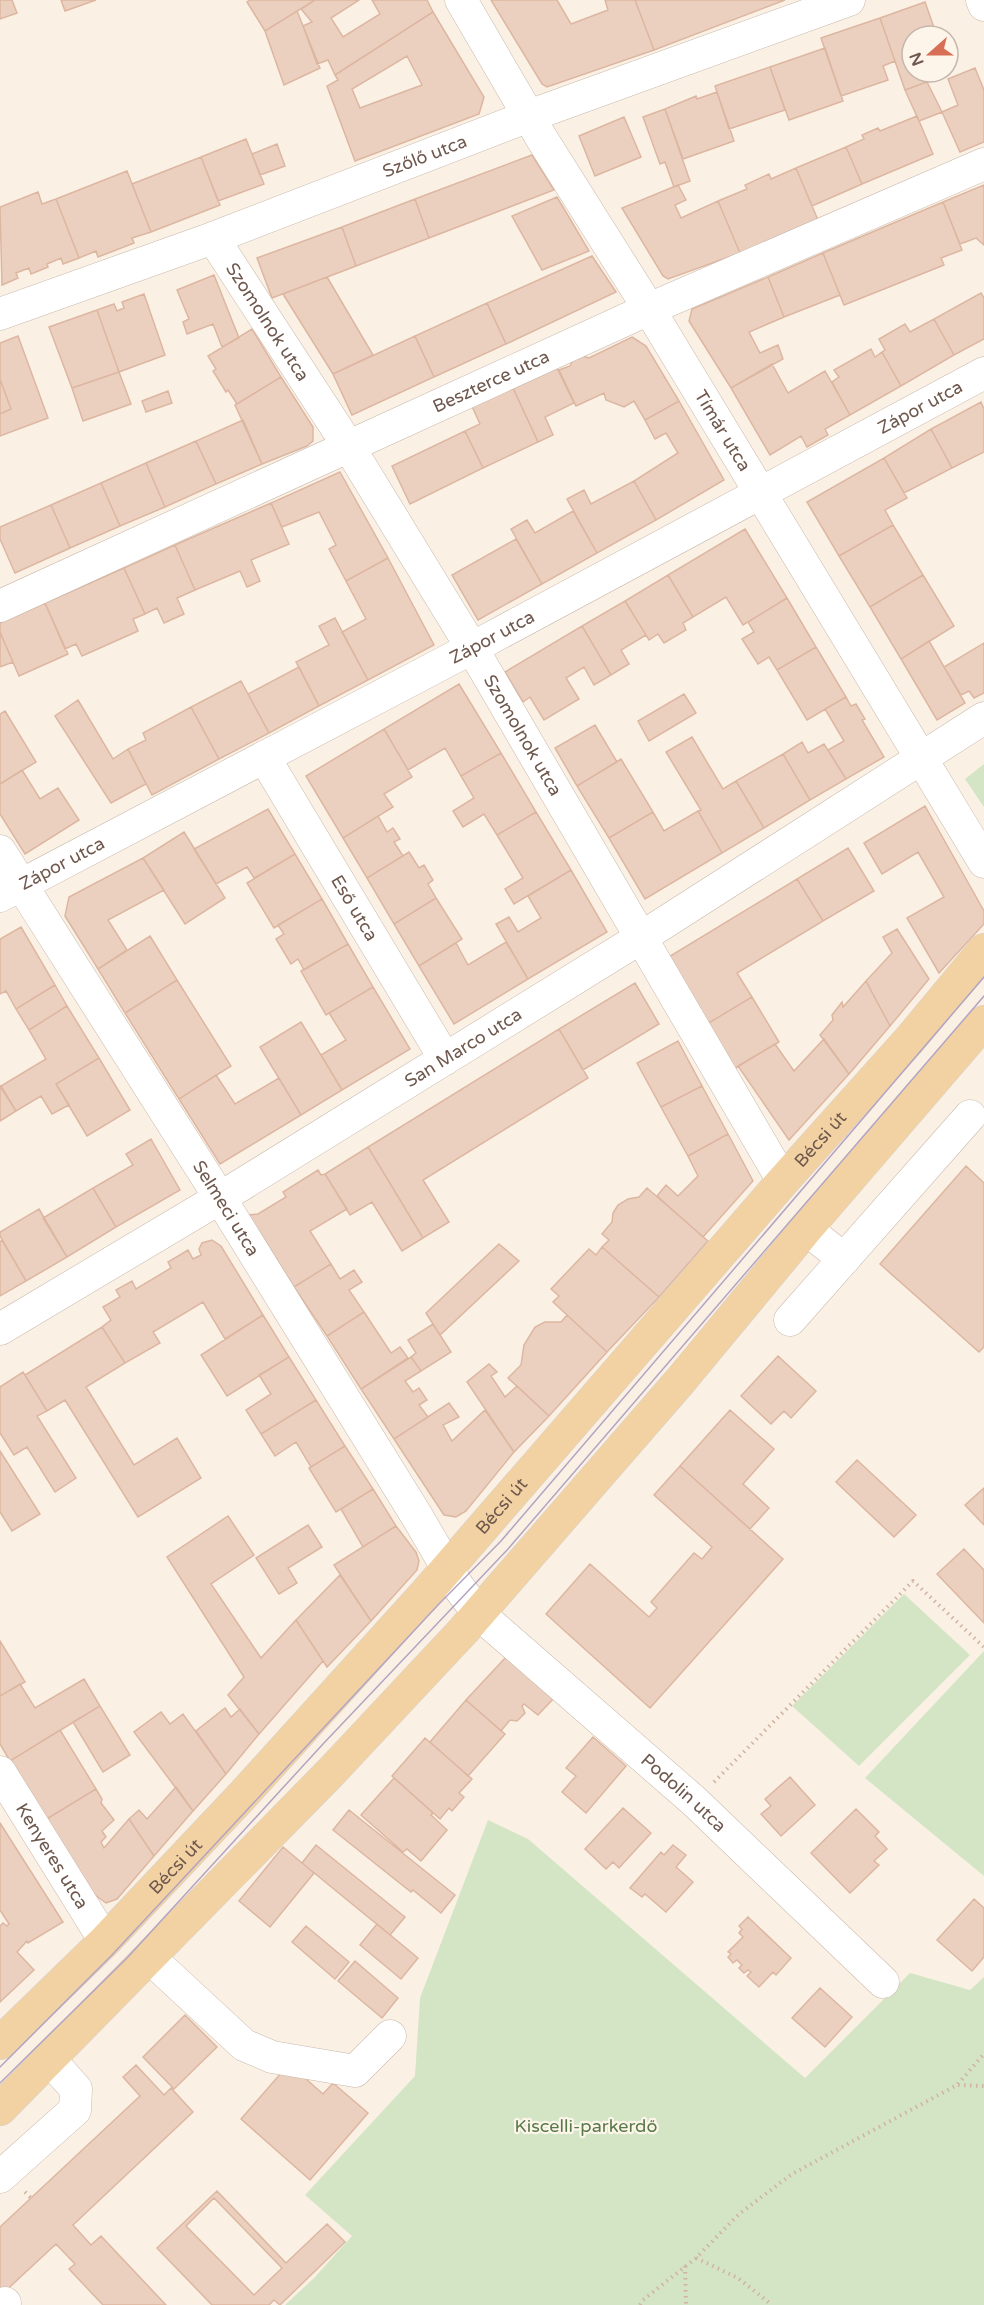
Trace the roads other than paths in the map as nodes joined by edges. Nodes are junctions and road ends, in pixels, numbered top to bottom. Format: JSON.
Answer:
{"nodes":[{"id":1,"x":461,"y":0,"type":"edge"},
{"id":2,"x":849,"y":0,"type":"edge"},
{"id":3,"x":982,"y":0,"type":"edge"},
{"id":4,"x":984,"y":5,"type":"edge"},
{"id":5,"x":529,"y":116,"type":"junction"},
{"id":6,"x":984,"y":164,"type":"edge"},
{"id":7,"x":213,"y":238,"type":"junction"},
{"id":8,"x":649,"y":309,"type":"junction"},
{"id":9,"x":0,"y":314,"type":"edge"},
{"id":10,"x":984,"y":372,"type":"edge"},
{"id":11,"x":349,"y":447,"type":"junction"},
{"id":12,"x":760,"y":495,"type":"junction"},
{"id":13,"x":0,"y":606,"type":"edge"},
{"id":14,"x":472,"y":648,"type":"junction"},
{"id":15,"x":984,"y":718,"type":"edge"},
{"id":16,"x":264,"y":756,"type":"junction"},
{"id":17,"x":922,"y":759,"type":"junction"},
{"id":18,"x":0,"y":851,"type":"edge"},
{"id":19,"x":984,"y":862,"type":"edge"},
{"id":20,"x":11,"y":891,"type":"edge"},
{"id":21,"x":642,"y":937,"type":"junction"},
{"id":22,"x":984,"y":950,"type":"edge"},
{"id":23,"x":984,"y":1022,"type":"edge"},
{"id":24,"x":444,"y":1059,"type":"junction"},
{"id":25,"x":970,"y":1116,"type":"dead end"},
{"id":26,"x":783,"y":1181,"type":"junction"},
{"id":27,"x":220,"y":1198,"type":"junction"},
{"id":28,"x":806,"y":1228,"type":"junction"},
{"id":29,"x":844,"y":1259,"type":"junction"},
{"id":30,"x":790,"y":1320,"type":"dead end"},
{"id":31,"x":0,"y":1329,"type":"edge"},
{"id":32,"x":447,"y":1569,"type":"junction"},
{"id":33,"x":478,"y":1613,"type":"junction"},
{"id":34,"x":0,"y":1772,"type":"edge"},
{"id":35,"x":105,"y":1941,"type":"junction"},
{"id":36,"x":150,"y":1958,"type":"junction"},
{"id":37,"x":883,"y":1982,"type":"dead end"},
{"id":38,"x":390,"y":2036,"type":"dead end"},
{"id":39,"x":0,"y":2043,"type":"edge"},
{"id":40,"x":50,"y":2060,"type":"junction"},
{"id":41,"x":0,"y":2109,"type":"edge"},
{"id":42,"x":0,"y":2177,"type":"edge"}],
"edges":[{"from":1,"to":5,"type":"street","name":"Tímár utca"},
{"from":2,"to":5,"type":"street","name":"Szőlő utca"},
{"from":3,"to":4,"type":"street"},
{"from":5,"to":7,"type":"street","name":"Szőlő utca"},
{"from":5,"to":8,"type":"street","name":"Tímár utca"},
{"from":6,"to":8,"type":"street","name":"Beszterce utca"},
{"from":7,"to":9,"type":"street","name":"Szőlő utca"},
{"from":7,"to":11,"type":"street","name":"Szomolnok utca"},
{"from":8,"to":11,"type":"street","name":"Beszterce utca"},
{"from":8,"to":12,"type":"street","name":"Tímár utca"},
{"from":10,"to":12,"type":"street","name":"Zápor utca"},
{"from":11,"to":13,"type":"street","name":"Beszterce utca"},
{"from":11,"to":14,"type":"street","name":"Szomolnok utca"},
{"from":12,"to":14,"type":"street","name":"Zápor utca"},
{"from":12,"to":17,"type":"street","name":"Tímár utca"},
{"from":14,"to":16,"type":"street","name":"Zápor utca"},
{"from":14,"to":21,"type":"street","name":"Szomolnok utca"},
{"from":15,"to":17,"type":"street"},
{"from":16,"to":20,"type":"street","name":"Zápor utca"},
{"from":16,"to":24,"type":"street","name":"Eső utca"},
{"from":17,"to":19,"type":"street","name":"Tímár utca"},
{"from":17,"to":21,"type":"street","name":"San Marco utca"},
{"from":18,"to":20,"type":"street","name":"Selmeci utca"},
{"from":20,"to":27,"type":"street","name":"Selmeci utca"},
{"from":21,"to":24,"type":"street","name":"San Marco utca"},
{"from":21,"to":26,"type":"street","name":"Szomolnok utca"},
{"from":22,"to":26,"type":"main road","name":"Bécsi út"},
{"from":23,"to":28,"type":"main road"},
{"from":24,"to":27,"type":"street","name":"San Marco utca"},
{"from":25,"to":29,"type":"street"},
{"from":26,"to":32,"type":"main road","name":"Bécsi út"},
{"from":27,"to":31,"type":"street","name":"San Marco utca"},
{"from":27,"to":32,"type":"street","name":"Selmeci utca"},
{"from":28,"to":29,"type":"street"},
{"from":28,"to":33,"type":"main road"},
{"from":29,"to":30,"type":"street"},
{"from":32,"to":33,"type":"street","name":"Selmeci utca"},
{"from":32,"to":35,"type":"main road","name":"Bécsi út"},
{"from":33,"to":36,"type":"main road"},
{"from":33,"to":37,"type":"street","name":"Podolin utca"},
{"from":34,"to":35,"type":"street","name":"Kenyeres utca"},
{"from":35,"to":39,"type":"main road","name":"Bécsi út"},
{"from":36,"to":38,"type":"street"},
{"from":36,"to":40,"type":"main road"},
{"from":40,"to":41,"type":"main road"},
{"from":40,"to":42,"type":"street"}]}
